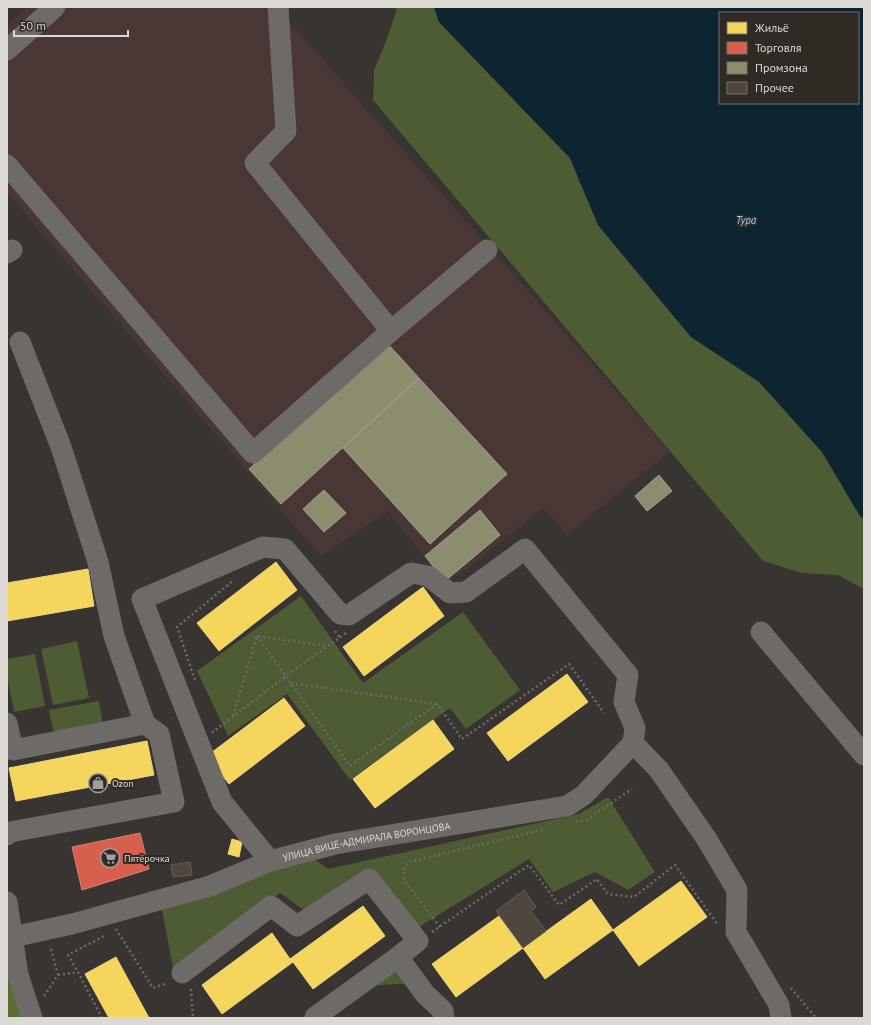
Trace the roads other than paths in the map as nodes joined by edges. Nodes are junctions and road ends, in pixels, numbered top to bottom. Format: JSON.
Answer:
{"nodes":[{"id":1,"x":55,"y":7,"type":"edge"},
{"id":2,"x":278,"y":7,"type":"edge"},
{"id":3,"x":7,"y":50,"type":"edge"},
{"id":4,"x":7,"y":165,"type":"edge"},
{"id":5,"x":487,"y":250,"type":"dead end"},
{"id":6,"x":391,"y":331,"type":"junction"},
{"id":7,"x":20,"y":342,"type":"dead end"},
{"id":8,"x":761,"y":632,"type":"dead end"},
{"id":9,"x":7,"y":723,"type":"edge"},
{"id":10,"x":145,"y":724,"type":"junction"},
{"id":11,"x":633,"y":743,"type":"junction"},
{"id":12,"x":864,"y":755,"type":"edge"},
{"id":13,"x":7,"y":835,"type":"edge"},
{"id":14,"x":270,"y":861,"type":"junction"},
{"id":15,"x":7,"y":902,"type":"edge"},
{"id":16,"x":13,"y":938,"type":"junction"},
{"id":17,"x":398,"y":957,"type":"junction"},
{"id":18,"x":175,"y":978,"type":"road end"},
{"id":19,"x":13,"y":981,"type":"edge"},
{"id":20,"x":32,"y":1016,"type":"edge"},
{"id":21,"x":316,"y":1017,"type":"edge"},
{"id":22,"x":444,"y":1018,"type":"edge"},
{"id":23,"x":781,"y":1018,"type":"edge"}],
"edges":[{"from":1,"to":3,"type":"street"},
{"from":2,"to":6,"type":"street"},
{"from":4,"to":6,"type":"street"},
{"from":5,"to":6,"type":"street"},
{"from":7,"to":10,"type":"street"},
{"from":8,"to":12,"type":"street"},
{"from":9,"to":10,"type":"street"},
{"from":10,"to":13,"type":"street"},
{"from":11,"to":14,"type":"street","name":"УЛИЦА ВИЦЕ-АДМИРАЛА ВОРОНЦОВА"},
{"from":11,"to":14,"type":"street"},
{"from":11,"to":23,"type":"street"},
{"from":14,"to":16,"type":"street","name":"УЛИЦА ВИЦЕ-АДМИРАЛА ВОРОНЦОВА"},
{"from":15,"to":16,"type":"street"},
{"from":16,"to":19,"type":"street"},
{"from":17,"to":18,"type":"street"},
{"from":17,"to":21,"type":"street"},
{"from":17,"to":22,"type":"street"},
{"from":19,"to":20,"type":"street"}]}
